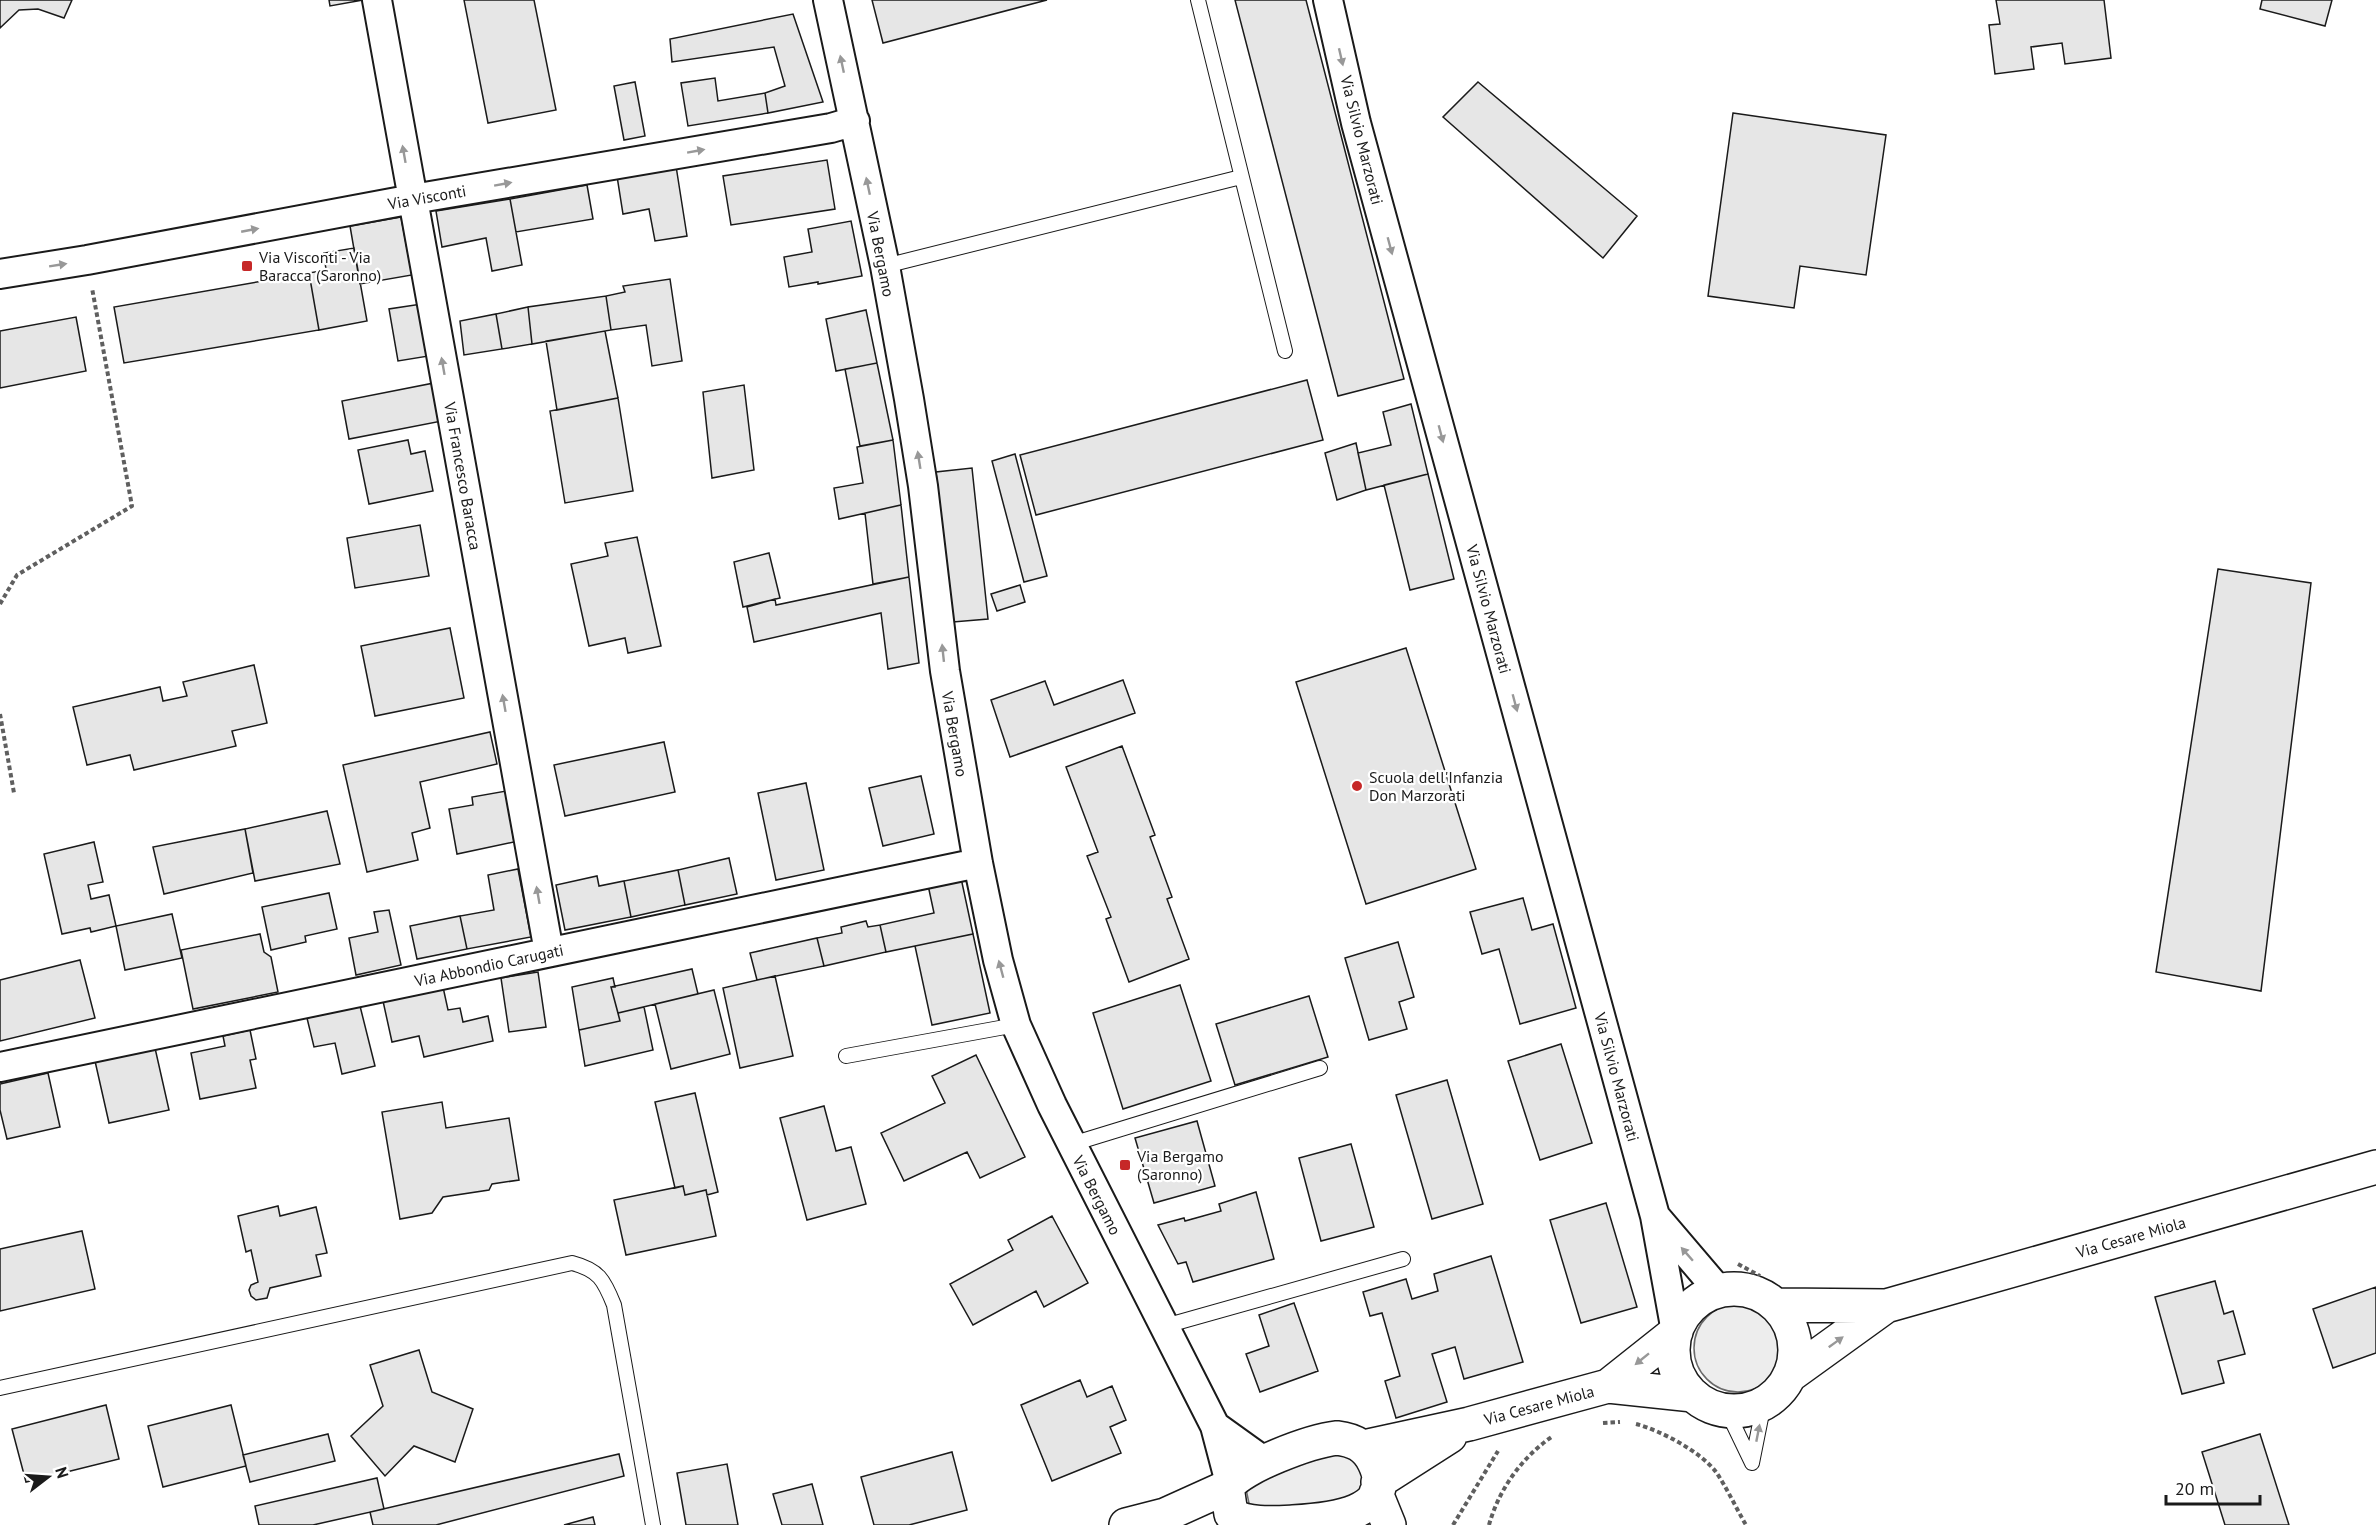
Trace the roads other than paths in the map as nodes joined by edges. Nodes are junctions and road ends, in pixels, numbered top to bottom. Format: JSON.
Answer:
{"nodes":[{"id":1,"x":377,"y":0,"type":"edge"},
{"id":2,"x":828,"y":0,"type":"edge"},
{"id":3,"x":1198,"y":0,"type":"edge"},
{"id":4,"x":1328,"y":0,"type":"edge"},
{"id":5,"x":855,"y":122,"type":"junction"},
{"id":6,"x":1241,"y":177,"type":"junction"},
{"id":7,"x":412,"y":199,"type":"junction"},
{"id":8,"x":885,"y":266,"type":"junction"},
{"id":9,"x":0,"y":274,"type":"edge"},
{"id":10,"x":1285,"y":351,"type":"dead end"},
{"id":11,"x":978,"y":863,"type":"junction"},
{"id":12,"x":549,"y":952,"type":"junction"},
{"id":13,"x":1016,"y":1025,"type":"junction"},
{"id":14,"x":846,"y":1056,"type":"dead end"},
{"id":15,"x":0,"y":1067,"type":"edge"},
{"id":16,"x":1320,"y":1068,"type":"dead end"},
{"id":17,"x":1072,"y":1144,"type":"junction"},
{"id":18,"x":2376,"y":1167,"type":"edge"},
{"id":19,"x":1655,"y":1216,"type":"junction"},
{"id":20,"x":1403,"y":1259,"type":"dead end"},
{"id":21,"x":1719,"y":1291,"type":"junction"},
{"id":22,"x":1770,"y":1292,"type":"junction"},
{"id":23,"x":1886,"y":1306,"type":"junction"},
{"id":24,"x":1165,"y":1326,"type":"junction"},
{"id":25,"x":1676,"y":1332,"type":"junction"},
{"id":26,"x":1789,"y":1376,"type":"junction"},
{"id":27,"x":1608,"y":1386,"type":"junction"},
{"id":28,"x":0,"y":1388,"type":"edge"},
{"id":29,"x":1693,"y":1395,"type":"junction"},
{"id":30,"x":1764,"y":1403,"type":"junction"},
{"id":31,"x":1727,"y":1411,"type":"junction"},
{"id":32,"x":1469,"y":1424,"type":"junction"},
{"id":33,"x":1215,"y":1426,"type":"junction"},
{"id":34,"x":1363,"y":1447,"type":"junction"},
{"id":35,"x":1265,"y":1462,"type":"junction"},
{"id":36,"x":1377,"y":1487,"type":"junction"},
{"id":37,"x":1231,"y":1505,"type":"edge"},
{"id":38,"x":1287,"y":1524,"type":"edge"},
{"id":39,"x":653,"y":1525,"type":"edge"},
{"id":40,"x":1126,"y":1525,"type":"edge"},
{"id":41,"x":1389,"y":1525,"type":"edge"}],
"edges":[{"from":7,"to":1,"type":"street","name":"Via Francesco Baracca","one_way":true},
{"from":5,"to":2,"type":"street","name":"Via Bergamo","one_way":true},
{"from":3,"to":6,"type":"lane"},
{"from":4,"to":19,"type":"street","name":"Via Silvio Marzorati","one_way":true},
{"from":7,"to":5,"type":"street","name":"Via Visconti","one_way":true},
{"from":8,"to":5,"type":"street","name":"Via Bergamo","one_way":true},
{"from":6,"to":8,"type":"lane"},
{"from":6,"to":10,"type":"lane"},
{"from":9,"to":7,"type":"street","name":"Via Visconti","one_way":true},
{"from":12,"to":7,"type":"street","name":"Via Francesco Baracca","one_way":true},
{"from":11,"to":8,"type":"street","name":"Via Bergamo","one_way":true},
{"from":11,"to":12,"type":"street","name":"Via Abbondio Carugati"},
{"from":13,"to":11,"type":"street","name":"Via Bergamo","one_way":true},
{"from":12,"to":15,"type":"street","name":"Via Abbondio Carugati"},
{"from":13,"to":14,"type":"lane"},
{"from":13,"to":17,"type":"street","name":"Via Bergamo"},
{"from":16,"to":17,"type":"lane"},
{"from":17,"to":24,"type":"street","name":"Via Bergamo"},
{"from":18,"to":23,"type":"street","name":"Via Cesare Miola"},
{"from":21,"to":19,"type":"street","name":"Via Silvio Marzorati","one_way":true},
{"from":19,"to":25,"type":"street","name":"Via Silvio Marzorati"},
{"from":20,"to":24,"type":"lane"},
{"from":21,"to":22,"type":"street","name":"Via Cesare Miola"},
{"from":21,"to":25,"type":"street","name":"Via Cesare Miola"},
{"from":22,"to":23,"type":"street","name":"Via Cesare Miola"},
{"from":22,"to":26,"type":"street"},
{"from":26,"to":23,"type":"street","name":"Via Cesare Miola","one_way":true},
{"from":24,"to":33,"type":"street","name":"Via Bergamo"},
{"from":25,"to":27,"type":"street","name":"Via Cesare Miola","one_way":true},
{"from":25,"to":29,"type":"street","name":"Via Cesare Miola"},
{"from":26,"to":30,"type":"street","name":"Via Cesare Miola"},
{"from":27,"to":29,"type":"street","name":"Via Cesare Miola"},
{"from":27,"to":32,"type":"street","name":"Via Cesare Miola"},
{"from":28,"to":39,"type":"lane"},
{"from":29,"to":31,"type":"street","name":"Via Cesare Miola"},
{"from":30,"to":31,"type":"street"},
{"from":31,"to":30,"type":"lane","one_way":true},
{"from":32,"to":34,"type":"street","name":"Via Cesare Miola"},
{"from":32,"to":36,"type":"street","name":"Via Cesare Miola"},
{"from":33,"to":35,"type":"street","name":"Via Bergamo"},
{"from":33,"to":37,"type":"street","name":"Via Bergamo"},
{"from":34,"to":35,"type":"street"},
{"from":34,"to":36,"type":"street"},
{"from":35,"to":37,"type":"street"},
{"from":36,"to":38,"type":"street","name":"Via Cesare Miola"},
{"from":36,"to":41,"type":"street"},
{"from":37,"to":38,"type":"street","name":"Via Cesare Miola"},
{"from":37,"to":40,"type":"street"}]}
